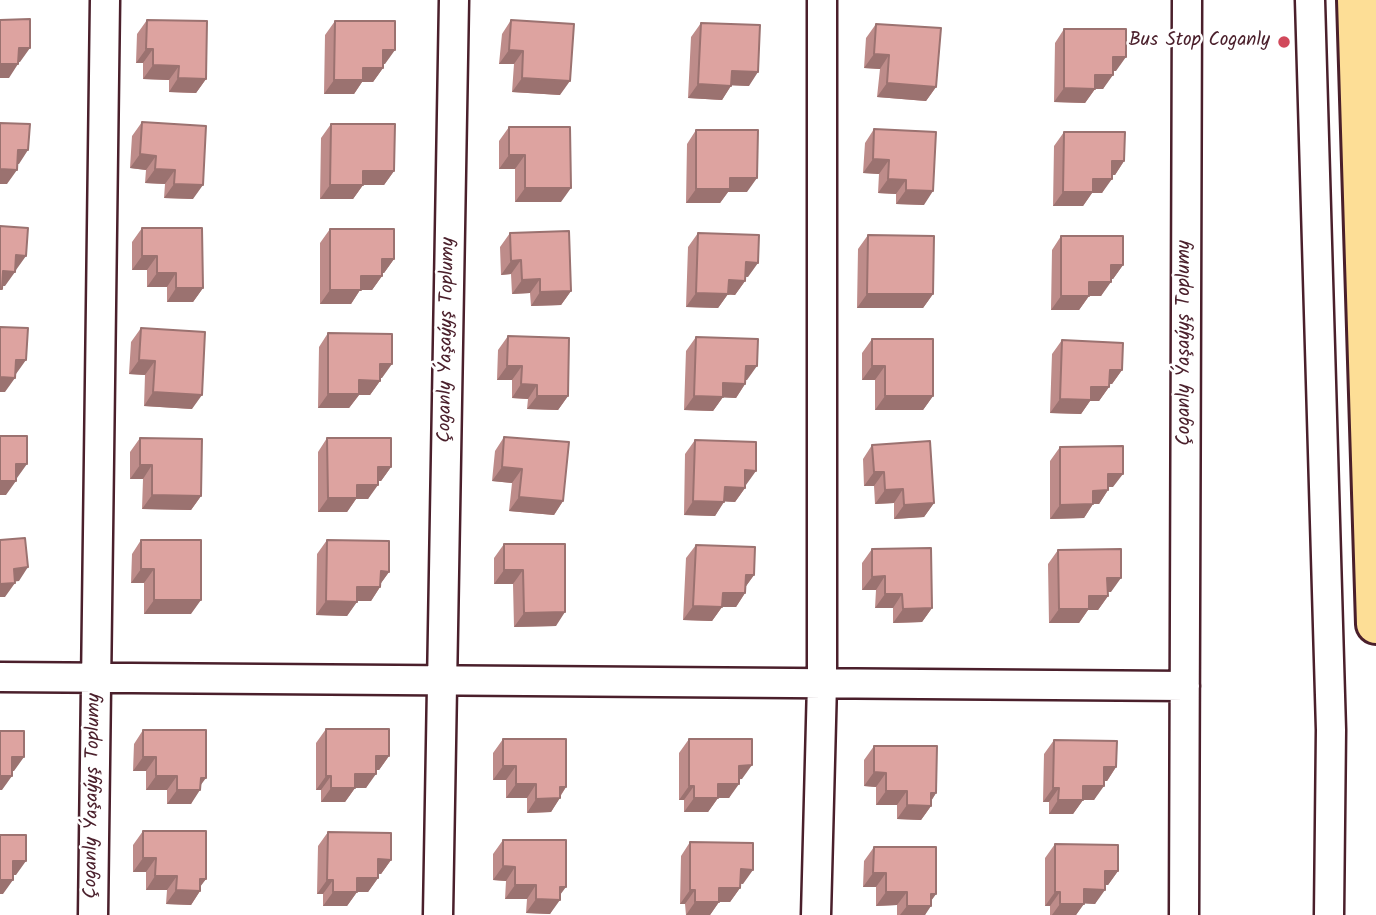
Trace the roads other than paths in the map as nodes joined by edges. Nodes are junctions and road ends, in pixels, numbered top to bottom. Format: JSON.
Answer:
{"nodes":[{"id":1,"x":106,"y":0,"type":"edge"},
{"id":2,"x":454,"y":0,"type":"edge"},
{"id":3,"x":822,"y":0,"type":"edge"},
{"id":4,"x":1186,"y":0,"type":"edge"},
{"id":5,"x":1310,"y":0,"type":"edge"},
{"id":6,"x":1357,"y":0,"type":"edge"},
{"id":7,"x":1376,"y":624,"type":"edge"},
{"id":8,"x":0,"y":677,"type":"edge"},
{"id":9,"x":96,"y":678,"type":"junction"},
{"id":10,"x":442,"y":680,"type":"junction"},
{"id":11,"x":822,"y":683,"type":"junction"},
{"id":12,"x":1185,"y":686,"type":"junction"},
{"id":13,"x":93,"y":915,"type":"edge"},
{"id":14,"x":439,"y":915,"type":"edge"},
{"id":15,"x":816,"y":915,"type":"edge"},
{"id":16,"x":1184,"y":915,"type":"edge"},
{"id":17,"x":1329,"y":915,"type":"edge"}],
"edges":[{"from":1,"to":9,"type":"street","name":"Çoganly Ýaşaýyş Toplumy"},
{"from":2,"to":10,"type":"street","name":"Çoganly Ýaşaýyş Toplumy"},
{"from":3,"to":11,"type":"street"},
{"from":4,"to":12,"type":"street","name":"Çoganly Ýaşaýyş Toplumy"},
{"from":5,"to":17,"type":"street"},
{"from":6,"to":7,"type":"main road"},
{"from":8,"to":9,"type":"street","name":"Çoganly Ýaşaýyş Toplumy"},
{"from":9,"to":10,"type":"street","name":"Çoganly Ýaşaýyş Toplumy"},
{"from":9,"to":13,"type":"street","name":"Çoganly Ýaşaýyş Toplumy"},
{"from":10,"to":11,"type":"street","name":"Çoganly Ýaşaýyş Toplumy"},
{"from":10,"to":14,"type":"street","name":"Çoganly Ýaşaýyş Toplumy"},
{"from":11,"to":12,"type":"street","name":"Çoganly Ýaşaýyş Toplumy"},
{"from":11,"to":15,"type":"street"},
{"from":12,"to":16,"type":"street","name":"Çoganly Ýaşaýyş Toplumy"}]}
